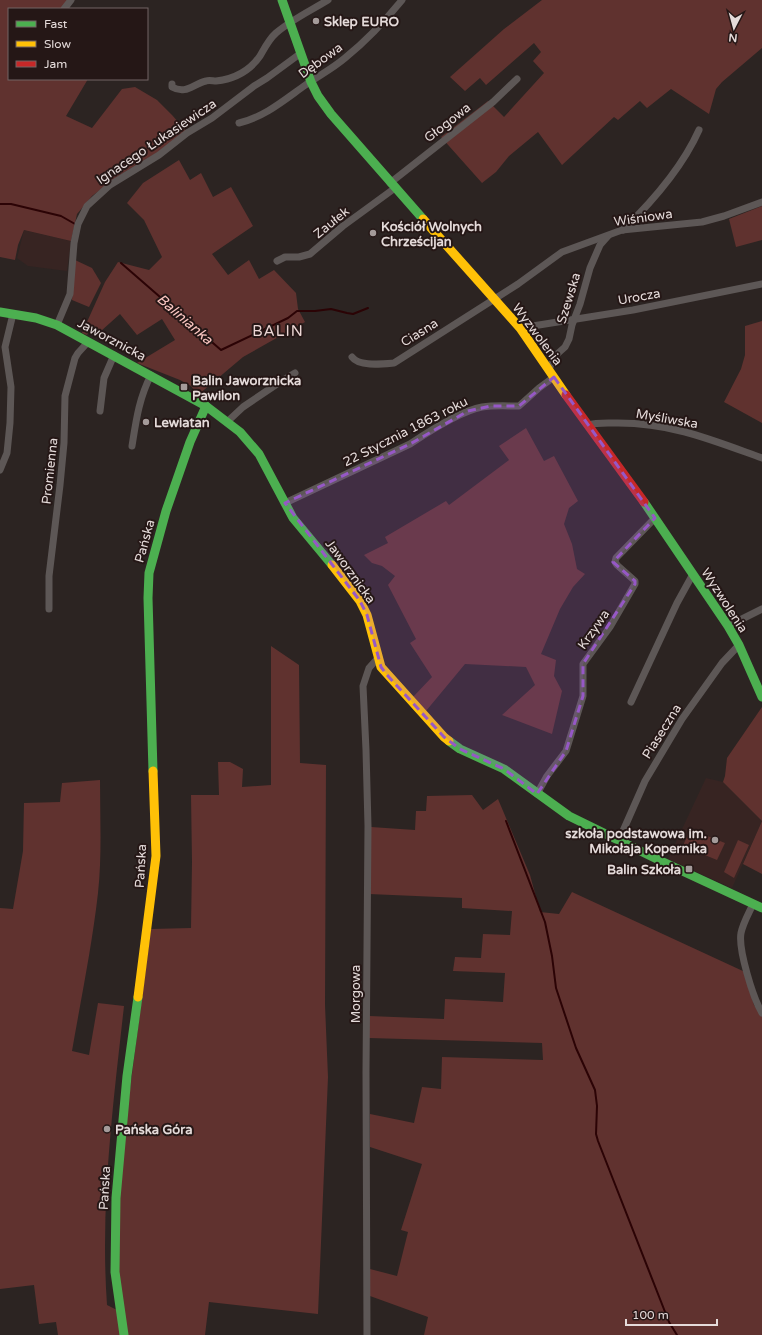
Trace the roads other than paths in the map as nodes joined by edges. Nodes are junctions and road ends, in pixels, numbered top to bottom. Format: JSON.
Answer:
{"nodes":[{"id":1,"x":71,"y":0,"type":"edge"},
{"id":2,"x":282,"y":0,"type":"edge"},
{"id":3,"x":328,"y":0,"type":"edge"},
{"id":4,"x":402,"y":0,"type":"edge"},
{"id":5,"x":65,"y":8,"type":"edge"},
{"id":6,"x":290,"y":22,"type":"junction"},
{"id":7,"x":300,"y":52,"type":"junction"},
{"id":8,"x":517,"y":79,"type":"dead end"},
{"id":9,"x":312,"y":82,"type":"junction"},
{"id":10,"x":172,"y":84,"type":"dead end"},
{"id":11,"x":239,"y":123,"type":"dead end"},
{"id":12,"x":700,"y":130,"type":"dead end"},
{"id":13,"x":392,"y":186,"type":"junction"},
{"id":14,"x":762,"y":202,"type":"edge"},
{"id":15,"x":622,"y":230,"type":"junction"},
{"id":16,"x":610,"y":234,"type":"junction"},
{"id":17,"x":277,"y":261,"type":"dead end"},
{"id":18,"x":762,"y":284,"type":"edge"},
{"id":19,"x":494,"y":298,"type":"junction"},
{"id":20,"x":0,"y":312,"type":"edge"},
{"id":21,"x":13,"y":314,"type":"junction"},
{"id":22,"x":575,"y":319,"type":"junction"},
{"id":23,"x":57,"y":325,"type":"junction"},
{"id":24,"x":520,"y":328,"type":"junction"},
{"id":25,"x":88,"y":342,"type":"junction"},
{"id":26,"x":114,"y":355,"type":"junction"},
{"id":27,"x":352,"y":357,"type":"dead end"},
{"id":28,"x":549,"y":369,"type":"junction"},
{"id":29,"x":295,"y":374,"type":"dead end"},
{"id":30,"x":150,"y":375,"type":"junction"},
{"id":31,"x":554,"y":377,"type":"junction"},
{"id":32,"x":206,"y":406,"type":"junction"},
{"id":33,"x":100,"y":411,"type":"dead end"},
{"id":34,"x":227,"y":422,"type":"junction"},
{"id":35,"x":588,"y":424,"type":"junction"},
{"id":36,"x":132,"y":446,"type":"dead end"},
{"id":37,"x":762,"y":458,"type":"edge"},
{"id":38,"x":0,"y":470,"type":"edge"},
{"id":39,"x":285,"y":503,"type":"junction"},
{"id":40,"x":655,"y":518,"type":"junction"},
{"id":41,"x":693,"y":574,"type":"junction"},
{"id":42,"x":50,"y":609,"type":"dead end"},
{"id":43,"x":762,"y":610,"type":"edge"},
{"id":44,"x":728,"y":626,"type":"junction"},
{"id":45,"x":739,"y":645,"type":"junction"},
{"id":46,"x":378,"y":658,"type":"junction"},
{"id":47,"x":762,"y":697,"type":"edge"},
{"id":48,"x":631,"y":702,"type":"dead end"},
{"id":49,"x":537,"y":794,"type":"junction"},
{"id":50,"x":619,"y":840,"type":"junction"},
{"id":51,"x":758,"y":906,"type":"edge"},
{"id":52,"x":762,"y":1013,"type":"edge"},
{"id":53,"x":124,"y":1335,"type":"edge"},
{"id":54,"x":367,"y":1335,"type":"edge"}],
"edges":[{"from":1,"to":5,"type":"street"},
{"from":2,"to":6,"type":"street","name":"Wyzwolenia"},
{"from":3,"to":6,"type":"street"},
{"from":4,"to":9,"type":"street","name":"Dębowa"},
{"from":6,"to":7,"type":"street","name":"Wyzwolenia"},
{"from":6,"to":10,"type":"street"},
{"from":7,"to":9,"type":"street","name":"Wyzwolenia"},
{"from":7,"to":23,"type":"street","name":"Ignacego Łukasiewicza"},
{"from":8,"to":13,"type":"street","name":"Głogowa"},
{"from":9,"to":11,"type":"street","name":"Dębowa"},
{"from":9,"to":13,"type":"street","name":"Wyzwolenia"},
{"from":12,"to":15,"type":"street"},
{"from":13,"to":17,"type":"street","name":"Zaułek"},
{"from":13,"to":19,"type":"street","name":"Wyzwolenia"},
{"from":14,"to":15,"type":"street","name":"Wiśniowa"},
{"from":15,"to":16,"type":"street","name":"Wiśniowa"},
{"from":16,"to":19,"type":"street","name":"Wiśniowa"},
{"from":16,"to":22,"type":"street","name":"Szewska"},
{"from":18,"to":22,"type":"street","name":"Urocza"},
{"from":19,"to":24,"type":"street","name":"Wyzwolenia"},
{"from":19,"to":27,"type":"street","name":"Ciasna"},
{"from":20,"to":21,"type":"street","name":"Jaworznicka"},
{"from":21,"to":23,"type":"street","name":"Jaworznicka"},
{"from":21,"to":38,"type":"street"},
{"from":22,"to":24,"type":"street","name":"Urocza"},
{"from":22,"to":28,"type":"street","name":"Szewska"},
{"from":23,"to":25,"type":"street","name":"Jaworznicka"},
{"from":24,"to":28,"type":"street","name":"Wyzwolenia"},
{"from":25,"to":26,"type":"street","name":"Jaworznicka"},
{"from":25,"to":42,"type":"street","name":"Promienna"},
{"from":26,"to":30,"type":"street","name":"Jaworznicka"},
{"from":26,"to":33,"type":"street"},
{"from":28,"to":31,"type":"street","name":"Wyzwolenia"},
{"from":29,"to":34,"type":"street"},
{"from":30,"to":32,"type":"street","name":"Jaworznicka"},
{"from":30,"to":36,"type":"street"},
{"from":31,"to":35,"type":"street","name":"Wyzwolenia"},
{"from":31,"to":39,"type":"street","name":"22 Stycznia 1863 roku"},
{"from":32,"to":34,"type":"street","name":"Jaworznicka"},
{"from":32,"to":53,"type":"street","name":"Pańska"},
{"from":34,"to":39,"type":"street","name":"Jaworznicka"},
{"from":35,"to":37,"type":"street","name":"Myśliwska"},
{"from":35,"to":40,"type":"street","name":"Wyzwolenia"},
{"from":39,"to":46,"type":"street","name":"Jaworznicka"},
{"from":40,"to":41,"type":"street","name":"Wyzwolenia"},
{"from":40,"to":49,"type":"street","name":"Krzywa"},
{"from":41,"to":44,"type":"street","name":"Wyzwolenia"},
{"from":41,"to":48,"type":"street"},
{"from":43,"to":44,"type":"street"},
{"from":44,"to":45,"type":"street","name":"Wyzwolenia"},
{"from":45,"to":47,"type":"street","name":"Wyzwolenia"},
{"from":45,"to":50,"type":"street","name":"Piaseczna"},
{"from":46,"to":49,"type":"street","name":"Jaworznicka"},
{"from":46,"to":54,"type":"street","name":"Morgowa"},
{"from":49,"to":50,"type":"street","name":"Jaworznicka"},
{"from":50,"to":51,"type":"street","name":"Jaworznicka"},
{"from":51,"to":52,"type":"street"}]}
